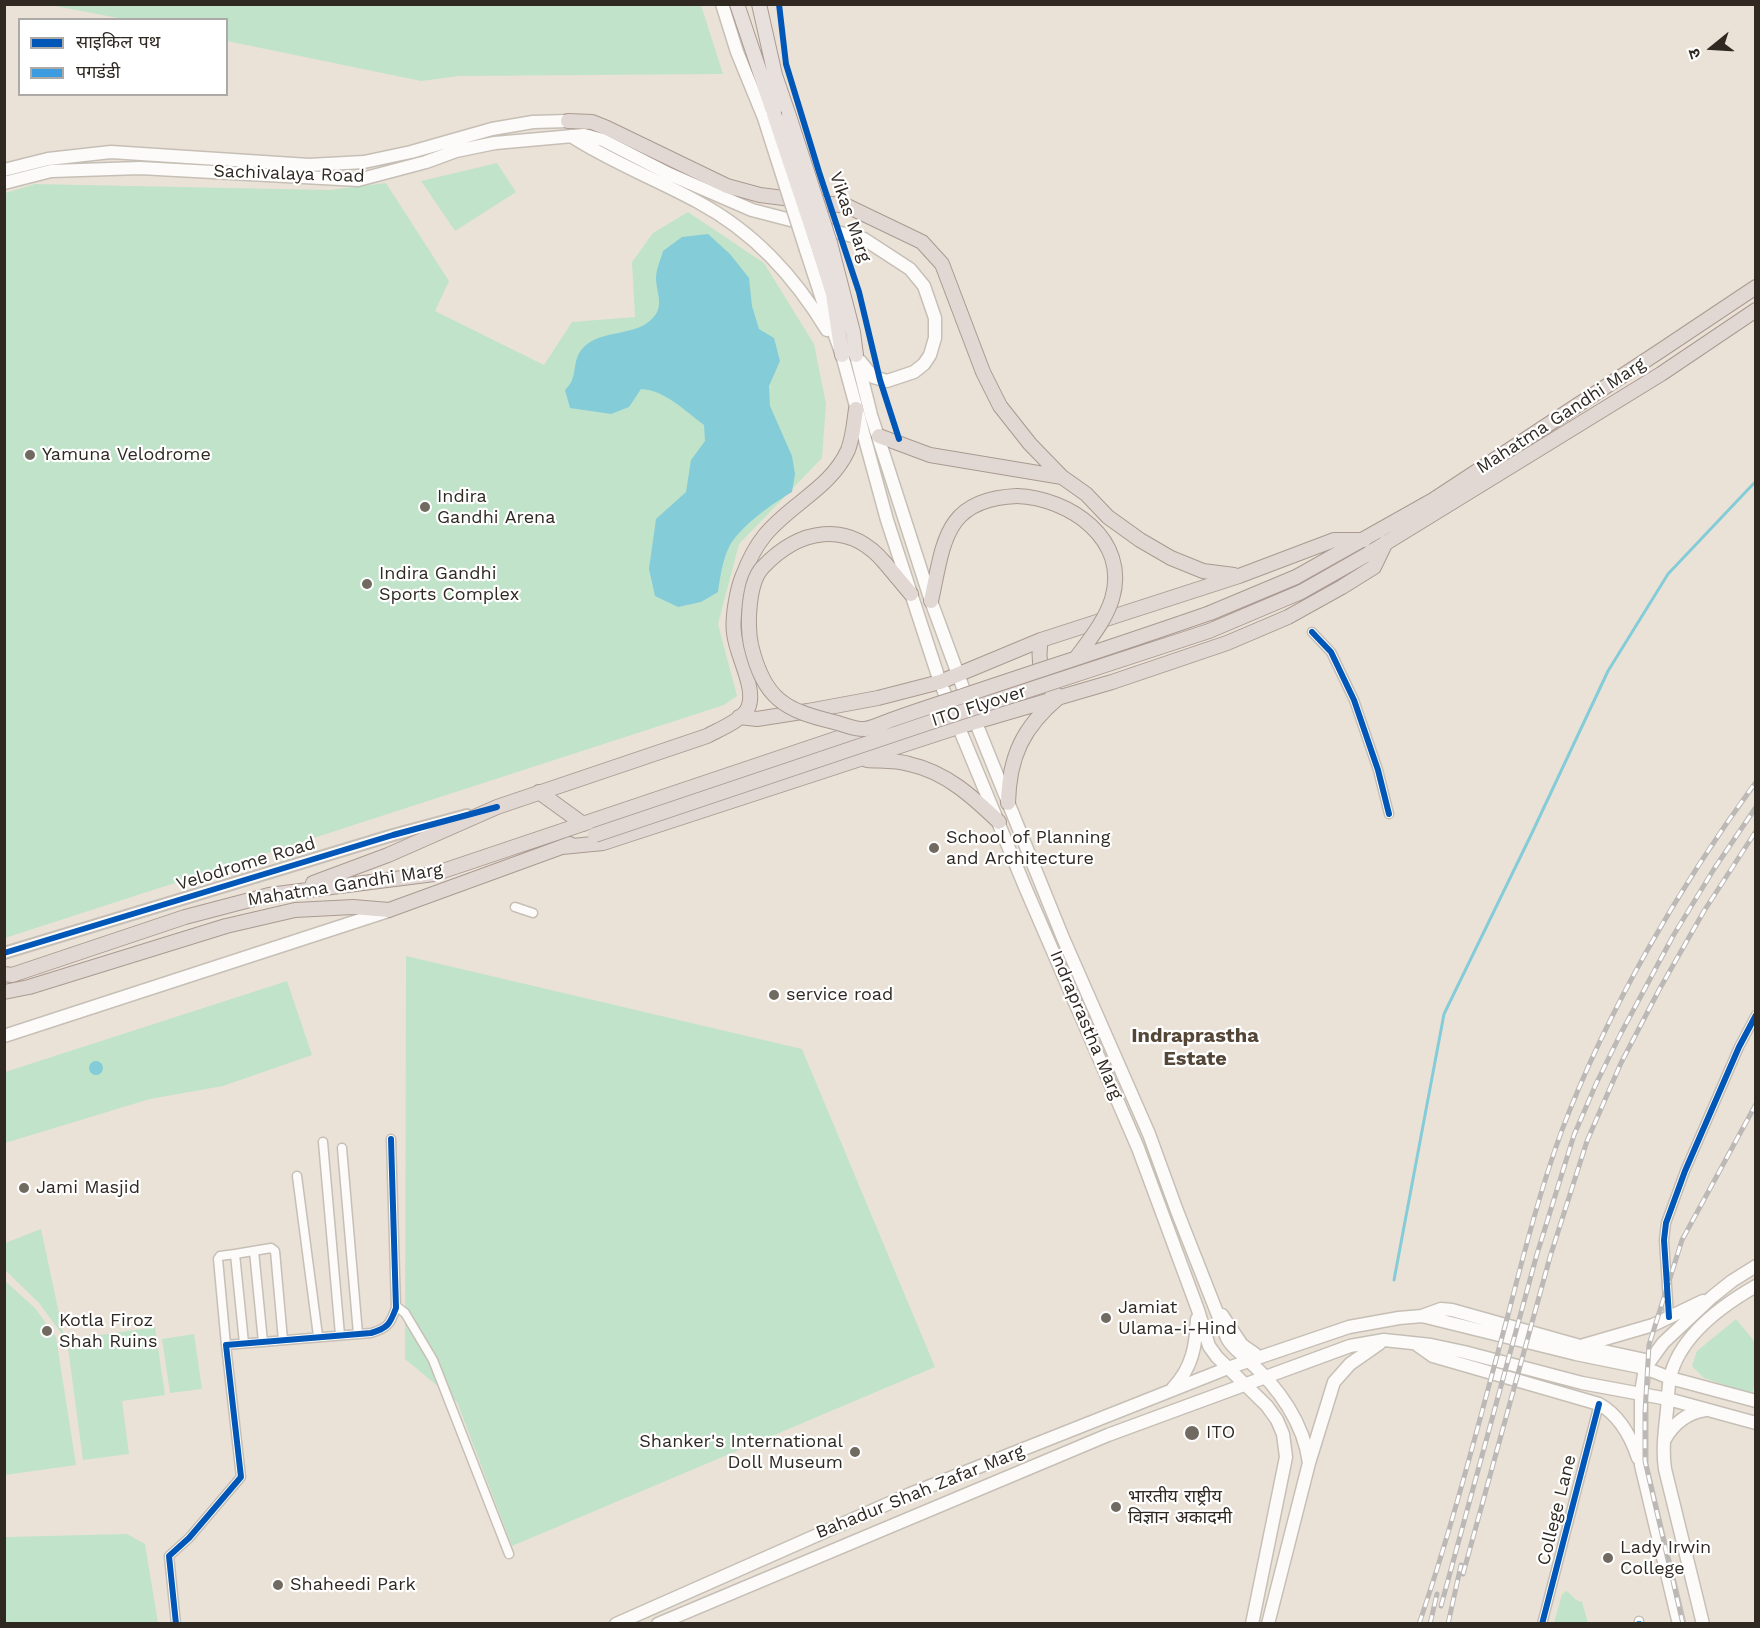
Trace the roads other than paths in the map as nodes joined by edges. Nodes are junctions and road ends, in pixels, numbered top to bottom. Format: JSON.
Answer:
{"nodes":[{"id":1,"x":723,"y":4,"type":"edge"},
{"id":2,"x":737,"y":4,"type":"edge"},
{"id":3,"x":759,"y":4,"type":"edge"},
{"id":4,"x":568,"y":121,"type":"joint"},
{"id":5,"x":533,"y":122,"type":"junction"},
{"id":6,"x":535,"y":140,"type":"junction"},
{"id":7,"x":413,"y":158,"type":"junction"},
{"id":8,"x":364,"y":162,"type":"junction"},
{"id":9,"x":654,"y":165,"type":"junction"},
{"id":10,"x":4,"y":170,"type":"edge"},
{"id":11,"x":366,"y":179,"type":"junction"},
{"id":12,"x":4,"y":183,"type":"edge"},
{"id":13,"x":818,"y":246,"type":"junction"},
{"id":14,"x":1755,"y":287,"type":"edge"},
{"id":15,"x":1755,"y":310,"type":"edge"},
{"id":16,"x":849,"y":355,"type":"junction"},
{"id":17,"x":856,"y":410,"type":"junction"},
{"id":18,"x":879,"y":436,"type":"junction"},
{"id":19,"x":1062,"y":477,"type":"junction"},
{"id":20,"x":1364,"y":540,"type":"junction"},
{"id":21,"x":1386,"y":542,"type":"junction"},
{"id":22,"x":1239,"y":576,"type":"junction"},
{"id":23,"x":911,"y":594,"type":"junction"},
{"id":24,"x":931,"y":601,"type":"junction"},
{"id":25,"x":1312,"y":632,"type":"dead end"},
{"id":26,"x":1041,"y":640,"type":"junction"},
{"id":27,"x":1076,"y":658,"type":"junction"},
{"id":28,"x":960,"y":675,"type":"junction"},
{"id":29,"x":940,"y":682,"type":"junction"},
{"id":30,"x":1059,"y":698,"type":"junction"},
{"id":31,"x":739,"y":717,"type":"junction"},
{"id":32,"x":976,"y":723,"type":"junction"},
{"id":33,"x":958,"y":727,"type":"junction"},
{"id":34,"x":865,"y":729,"type":"junction"},
{"id":35,"x":862,"y":759,"type":"junction"},
{"id":36,"x":539,"y":792,"type":"junction"},
{"id":37,"x":1008,"y":803,"type":"junction"},
{"id":38,"x":497,"y":807,"type":"junction"},
{"id":39,"x":1389,"y":814,"type":"dead end"},
{"id":40,"x":588,"y":822,"type":"junction"},
{"id":41,"x":999,"y":822,"type":"junction"},
{"id":42,"x":562,"y":847,"type":"junction"},
{"id":43,"x":291,"y":891,"type":"junction"},
{"id":44,"x":515,"y":907,"type":"dead end"},
{"id":45,"x":389,"y":910,"type":"junction"},
{"id":46,"x":533,"y":913,"type":"dead end"},
{"id":47,"x":4,"y":953,"type":"edge"},
{"id":48,"x":7,"y":976,"type":"edge"},
{"id":49,"x":4,"y":992,"type":"edge"},
{"id":50,"x":1755,"y":1015,"type":"edge"},
{"id":51,"x":4,"y":1036,"type":"edge"},
{"id":52,"x":391,"y":1139,"type":"dead end"},
{"id":53,"x":323,"y":1142,"type":"dead end"},
{"id":54,"x":342,"y":1148,"type":"dead end"},
{"id":55,"x":297,"y":1176,"type":"dead end"},
{"id":56,"x":254,"y":1251,"type":"junction"},
{"id":57,"x":235,"y":1254,"type":"junction"},
{"id":58,"x":1755,"y":1266,"type":"edge"},
{"id":59,"x":1732,"y":1281,"type":"junction"},
{"id":60,"x":1755,"y":1286,"type":"edge"},
{"id":61,"x":1740,"y":1295,"type":"junction"},
{"id":62,"x":1712,"y":1297,"type":"junction"},
{"id":63,"x":1214,"y":1305,"type":"junction"},
{"id":64,"x":396,"y":1306,"type":"junction"},
{"id":65,"x":1198,"y":1310,"type":"junction"},
{"id":66,"x":1422,"y":1316,"type":"junction"},
{"id":67,"x":1669,"y":1317,"type":"junction"},
{"id":68,"x":358,"y":1334,"type":"junction"},
{"id":69,"x":340,"y":1335,"type":"junction"},
{"id":70,"x":318,"y":1336,"type":"junction"},
{"id":71,"x":283,"y":1340,"type":"junction"},
{"id":72,"x":1384,"y":1340,"type":"junction"},
{"id":73,"x":263,"y":1342,"type":"junction"},
{"id":74,"x":244,"y":1343,"type":"junction"},
{"id":75,"x":1415,"y":1343,"type":"junction"},
{"id":76,"x":226,"y":1345,"type":"junction"},
{"id":77,"x":1580,"y":1346,"type":"junction"},
{"id":78,"x":1262,"y":1356,"type":"junction"},
{"id":79,"x":1249,"y":1360,"type":"junction"},
{"id":80,"x":1648,"y":1364,"type":"junction"},
{"id":81,"x":1228,"y":1368,"type":"junction"},
{"id":82,"x":1263,"y":1376,"type":"junction"},
{"id":83,"x":1670,"y":1378,"type":"junction"},
{"id":84,"x":1582,"y":1383,"type":"junction"},
{"id":85,"x":1242,"y":1384,"type":"junction"},
{"id":86,"x":1170,"y":1392,"type":"junction"},
{"id":87,"x":1641,"y":1393,"type":"junction"},
{"id":88,"x":1578,"y":1397,"type":"junction"},
{"id":89,"x":1668,"y":1399,"type":"junction"},
{"id":90,"x":1755,"y":1401,"type":"edge"},
{"id":91,"x":1599,"y":1404,"type":"junction"},
{"id":92,"x":1707,"y":1410,"type":"junction"},
{"id":93,"x":1755,"y":1423,"type":"edge"},
{"id":94,"x":1663,"y":1444,"type":"junction"},
{"id":95,"x":1310,"y":1462,"type":"junction"},
{"id":96,"x":1641,"y":1465,"type":"junction"},
{"id":97,"x":1668,"y":1485,"type":"junction"},
{"id":98,"x":1646,"y":1489,"type":"junction"},
{"id":99,"x":509,"y":1554,"type":"dead end"},
{"id":100,"x":176,"y":1623,"type":"edge"},
{"id":101,"x":616,"y":1623,"type":"edge"},
{"id":102,"x":658,"y":1623,"type":"edge"},
{"id":103,"x":1252,"y":1623,"type":"edge"},
{"id":104,"x":1268,"y":1623,"type":"edge"},
{"id":105,"x":1542,"y":1623,"type":"edge"},
{"id":106,"x":1679,"y":1623,"type":"edge"},
{"id":107,"x":1704,"y":1623,"type":"edge"}],
"edges":[{"from":1,"to":13,"type":"main road","name":"Vikas Marg","bridge":true},
{"from":2,"to":13,"type":"main road","name":"Vikas Marg","bridge":true},
{"from":3,"to":13,"type":"main road","name":"Vikas Marg","bridge":true},
{"from":4,"to":5,"type":"main road","name":"Sachivalaya Road"},
{"from":4,"to":9,"type":"highway"},
{"from":5,"to":6,"type":"main road"},
{"from":5,"to":7,"type":"main road","name":"Sachivalaya Road"},
{"from":6,"to":7,"type":"main road","name":"Sachivalaya Road"},
{"from":6,"to":9,"type":"main road","name":"Sachivalaya Road"},
{"from":7,"to":8,"type":"main road","name":"Sachivalaya Road"},
{"from":7,"to":11,"type":"main road","name":"Sachivalaya Road"},
{"from":8,"to":10,"type":"main road","name":"Sachivalaya Road"},
{"from":8,"to":11,"type":"main road"},
{"from":9,"to":16,"type":"main road"},
{"from":9,"to":16,"type":"main road"},
{"from":9,"to":19,"type":"highway"},
{"from":11,"to":12,"type":"main road","name":"Sachivalaya Road"},
{"from":13,"to":16,"type":"main road","name":"Vikas Marg"},
{"from":14,"to":20,"type":"highway","name":"Mahatma Gandhi Marg"},
{"from":15,"to":21,"type":"highway","name":"Mahatma Gandhi Marg"},
{"from":16,"to":17,"type":"main road","name":"Vikas Marg"},
{"from":16,"to":18,"type":"main road","name":"Vikas Marg"},
{"from":17,"to":23,"type":"main road","name":"Vikas Marg"},
{"from":17,"to":31,"type":"highway"},
{"from":18,"to":19,"type":"highway"},
{"from":18,"to":24,"type":"main road","name":"Vikas Marg"},
{"from":19,"to":22,"type":"highway"},
{"from":20,"to":22,"type":"highway"},
{"from":20,"to":27,"type":"highway","name":"ITO Flyover","bridge":true},
{"from":21,"to":30,"type":"highway"},
{"from":21,"to":42,"type":"highway","name":"ITO Flyover","bridge":true},
{"from":22,"to":26,"type":"highway"},
{"from":23,"to":29,"type":"main road","name":"Vikas Marg"},
{"from":23,"to":34,"type":"highway","bridge":true},
{"from":24,"to":27,"type":"highway","bridge":true},
{"from":24,"to":28,"type":"main road","name":"Vikas Marg"},
{"from":25,"to":39,"type":"street"},
{"from":26,"to":28,"type":"highway"},
{"from":26,"to":30,"type":"highway"},
{"from":27,"to":34,"type":"highway","name":"ITO Flyover","bridge":true},
{"from":28,"to":29,"type":"highway"},
{"from":28,"to":32,"type":"main road","name":"Vikas Marg"},
{"from":29,"to":31,"type":"highway"},
{"from":29,"to":33,"type":"main road","name":"Indraprastha Marg"},
{"from":30,"to":32,"type":"highway"},
{"from":30,"to":37,"type":"highway"},
{"from":31,"to":36,"type":"highway"},
{"from":32,"to":33,"type":"highway"},
{"from":32,"to":37,"type":"main road","name":"Indraprastha Marg"},
{"from":33,"to":35,"type":"highway"},
{"from":33,"to":41,"type":"main road","name":"Indraprastha Marg"},
{"from":34,"to":40,"type":"highway","name":"ITO Flyover"},
{"from":35,"to":41,"type":"highway"},
{"from":35,"to":42,"type":"highway"},
{"from":36,"to":38,"type":"highway"},
{"from":36,"to":40,"type":"highway"},
{"from":37,"to":63,"type":"main road","name":"Indraprastha Marg"},
{"from":38,"to":43,"type":"highway"},
{"from":38,"to":47,"type":"street","name":"Velodrome Road"},
{"from":40,"to":43,"type":"highway","name":"Mahatma Gandhi Marg"},
{"from":41,"to":65,"type":"main road","name":"Indraprastha Marg"},
{"from":42,"to":45,"type":"highway","name":"Mahatma Gandhi Marg"},
{"from":43,"to":48,"type":"highway","name":"Mahatma Gandhi Marg"},
{"from":44,"to":46,"type":"street"},
{"from":45,"to":49,"type":"highway"},
{"from":45,"to":51,"type":"main road","name":"Mahatma Gandhi Marg"},
{"from":50,"to":67,"type":"street"},
{"from":52,"to":64,"type":"street"},
{"from":53,"to":69,"type":"street"},
{"from":54,"to":68,"type":"street"},
{"from":55,"to":70,"type":"street"},
{"from":56,"to":57,"type":"street"},
{"from":56,"to":71,"type":"street"},
{"from":56,"to":73,"type":"street"},
{"from":57,"to":74,"type":"street"},
{"from":57,"to":76,"type":"street"},
{"from":58,"to":59,"type":"main road"},
{"from":59,"to":61,"type":"main road"},
{"from":59,"to":62,"type":"main road"},
{"from":60,"to":61,"type":"main road"},
{"from":61,"to":83,"type":"main road"},
{"from":62,"to":67,"type":"main road"},
{"from":62,"to":80,"type":"main road"},
{"from":63,"to":78,"type":"main road"},
{"from":63,"to":79,"type":"main road","name":"Indraprastha Marg"},
{"from":64,"to":68,"type":"street"},
{"from":64,"to":99,"type":"street"},
{"from":65,"to":81,"type":"main road","name":"Indraprastha Marg"},
{"from":65,"to":86,"type":"main road"},
{"from":66,"to":77,"type":"main road"},
{"from":66,"to":78,"type":"main road"},
{"from":66,"to":80,"type":"main road"},
{"from":67,"to":77,"type":"main road"},
{"from":68,"to":69,"type":"street"},
{"from":69,"to":70,"type":"street"},
{"from":70,"to":71,"type":"street"},
{"from":71,"to":73,"type":"street"},
{"from":72,"to":75,"type":"main road"},
{"from":72,"to":82,"type":"main road"},
{"from":72,"to":95,"type":"main road"},
{"from":73,"to":74,"type":"street"},
{"from":74,"to":76,"type":"street"},
{"from":75,"to":84,"type":"main road"},
{"from":75,"to":88,"type":"main road"},
{"from":76,"to":100,"type":"street"},
{"from":77,"to":80,"type":"main road"},
{"from":78,"to":79,"type":"main road"},
{"from":79,"to":81,"type":"main road","name":"Bahadur Shah Zafar Marg"},
{"from":79,"to":82,"type":"main road","name":"Indraprastha Marg"},
{"from":80,"to":83,"type":"main road"},
{"from":80,"to":87,"type":"main road"},
{"from":81,"to":85,"type":"main road","name":"Indraprastha Marg"},
{"from":81,"to":86,"type":"main road","name":"Bahadur Shah Zafar Marg"},
{"from":82,"to":85,"type":"main road","name":"Bahadur Shah Zafar Marg"},
{"from":82,"to":95,"type":"main road","name":"Indraprastha Marg"},
{"from":83,"to":89,"type":"main road"},
{"from":83,"to":90,"type":"main road"},
{"from":84,"to":87,"type":"main road"},
{"from":84,"to":88,"type":"main road"},
{"from":85,"to":102,"type":"main road","name":"Bahadur Shah Zafar Marg"},
{"from":85,"to":103,"type":"main road","name":"Indraprastha Marg"},
{"from":86,"to":101,"type":"main road","name":"Bahadur Shah Zafar Marg"},
{"from":87,"to":89,"type":"main road"},
{"from":87,"to":96,"type":"main road"},
{"from":88,"to":91,"type":"main road"},
{"from":89,"to":92,"type":"main road"},
{"from":89,"to":94,"type":"main road"},
{"from":91,"to":96,"type":"main road"},
{"from":91,"to":105,"type":"street","name":"College Lane"},
{"from":92,"to":93,"type":"main road"},
{"from":92,"to":94,"type":"main road"},
{"from":94,"to":97,"type":"main road"},
{"from":95,"to":104,"type":"main road"},
{"from":96,"to":98,"type":"main road"},
{"from":97,"to":98,"type":"main road"},
{"from":97,"to":107,"type":"main road"},
{"from":98,"to":106,"type":"main road"}]}
